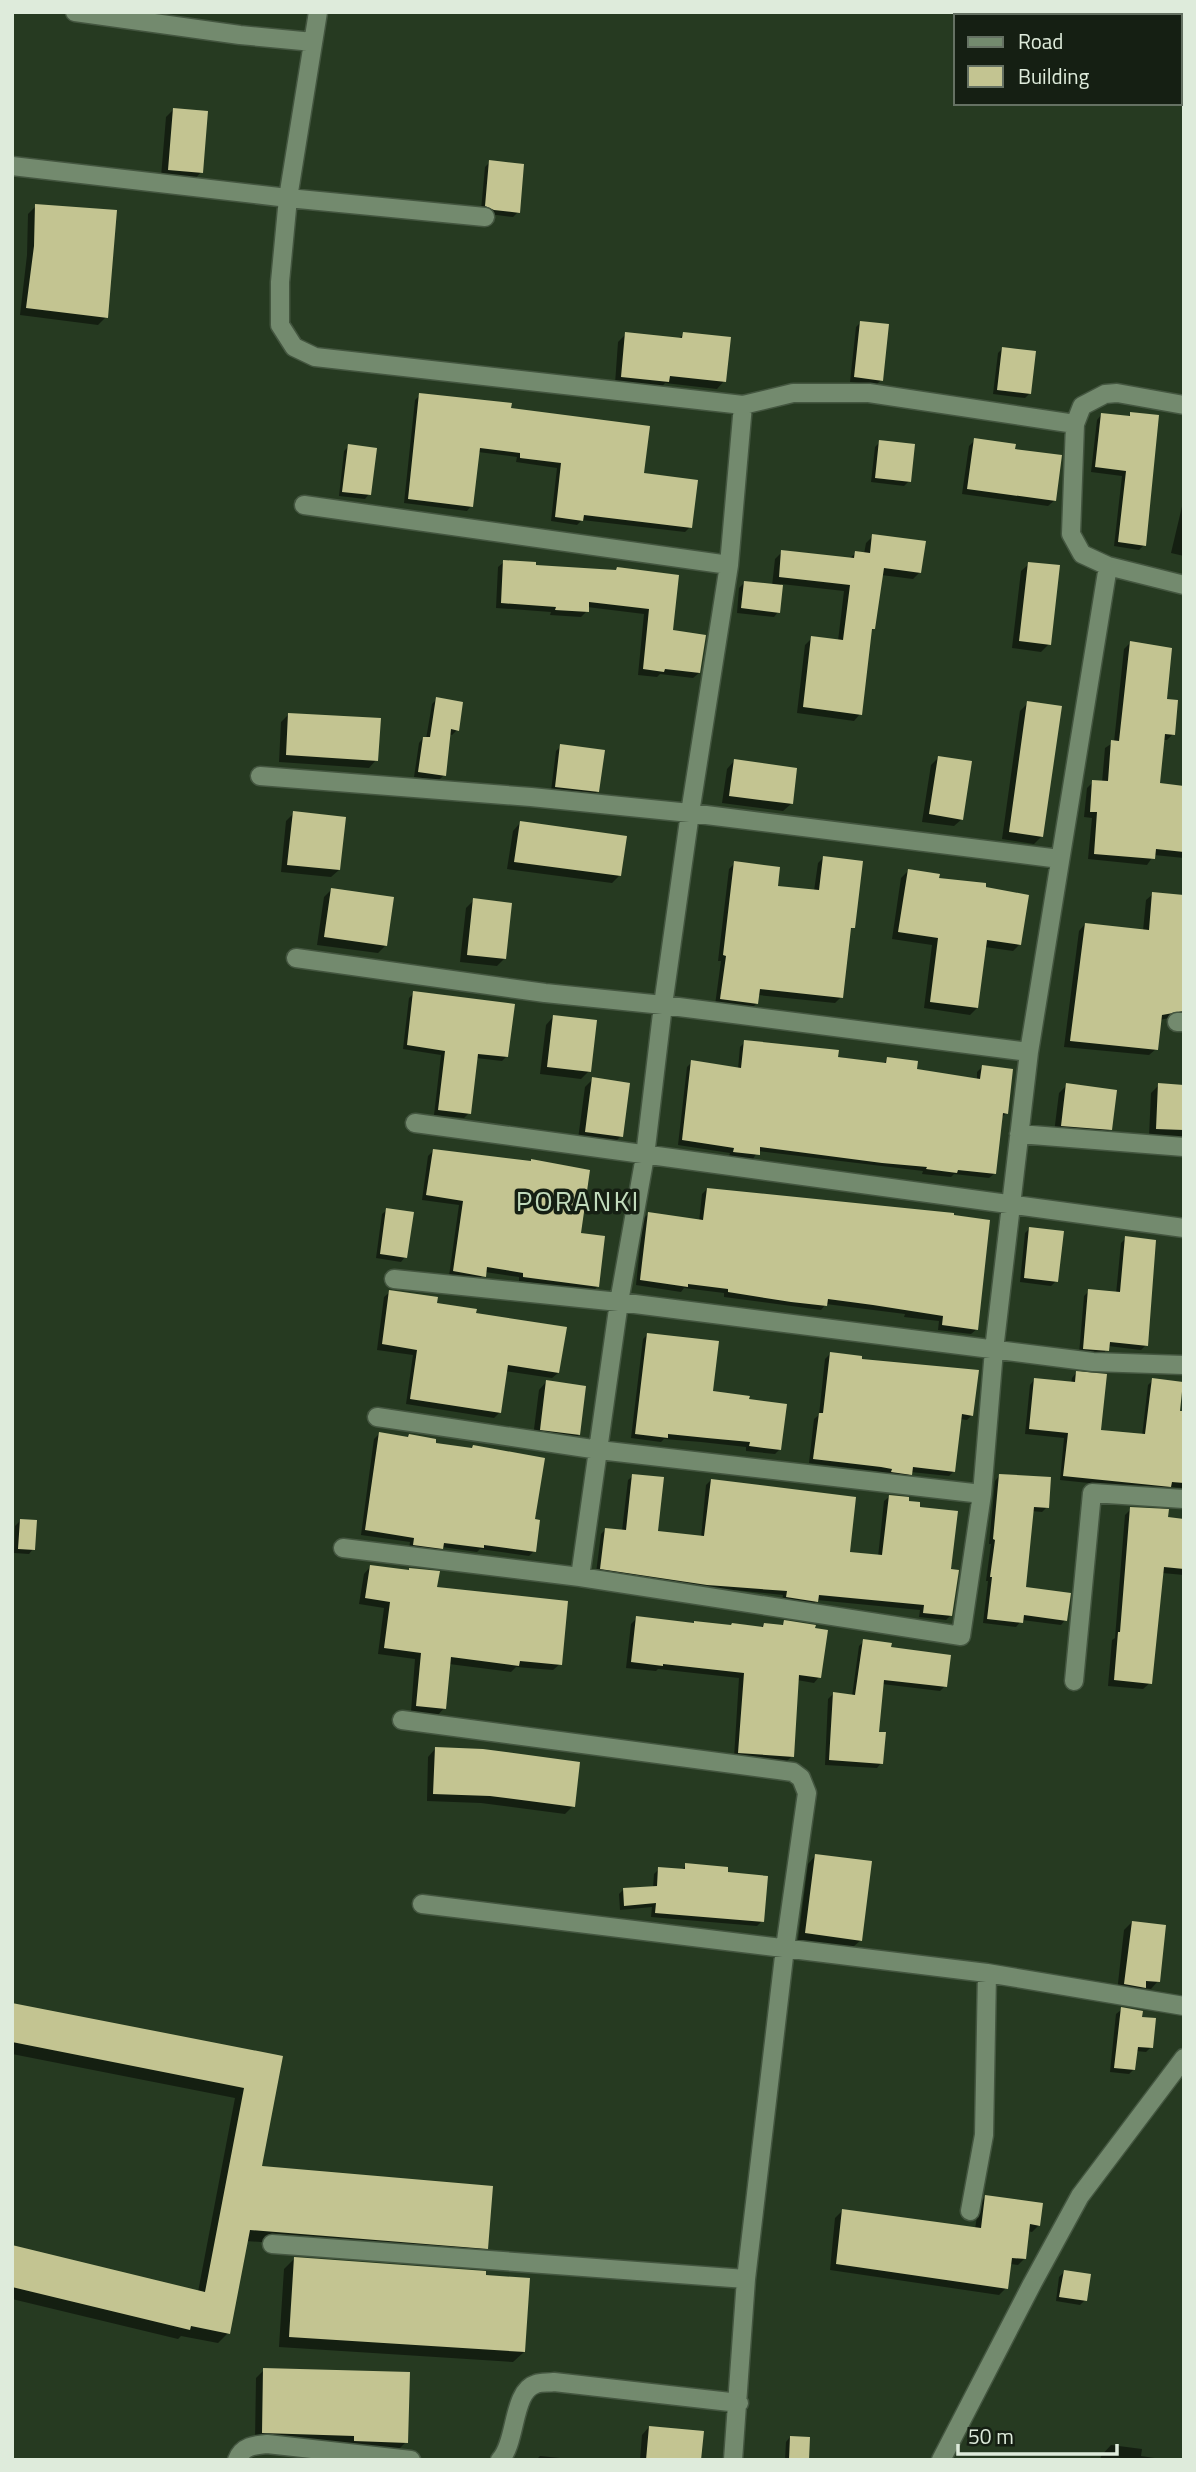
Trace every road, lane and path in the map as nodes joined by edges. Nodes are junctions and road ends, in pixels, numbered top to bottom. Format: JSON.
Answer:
{"nodes":[{"id":1,"x":75,"y":12,"type":"edge"},
{"id":2,"x":318,"y":12,"type":"edge"},
{"id":3,"x":313,"y":42,"type":"junction"},
{"id":4,"x":12,"y":166,"type":"edge"},
{"id":5,"x":288,"y":198,"type":"junction"},
{"id":6,"x":485,"y":217,"type":"dead end"},
{"id":7,"x":743,"y":405,"type":"junction"},
{"id":8,"x":1184,"y":405,"type":"edge"},
{"id":9,"x":1075,"y":424,"type":"junction"},
{"id":10,"x":304,"y":505,"type":"dead end"},
{"id":11,"x":729,"y":565,"type":"junction"},
{"id":12,"x":1108,"y":566,"type":"junction"},
{"id":13,"x":1184,"y":585,"type":"edge"},
{"id":14,"x":260,"y":776,"type":"dead end"},
{"id":15,"x":690,"y":813,"type":"junction"},
{"id":16,"x":1060,"y":859,"type":"junction"},
{"id":17,"x":296,"y":958,"type":"dead end"},
{"id":18,"x":663,"y":1005,"type":"junction"},
{"id":19,"x":1029,"y":1052,"type":"junction"},
{"id":20,"x":415,"y":1123,"type":"dead end"},
{"id":21,"x":1019,"y":1134,"type":"junction"},
{"id":22,"x":1184,"y":1147,"type":"edge"},
{"id":23,"x":645,"y":1156,"type":"junction"},
{"id":24,"x":1011,"y":1204,"type":"junction"},
{"id":25,"x":1184,"y":1228,"type":"edge"},
{"id":26,"x":394,"y":1279,"type":"dead end"},
{"id":27,"x":620,"y":1302,"type":"junction"},
{"id":28,"x":994,"y":1350,"type":"junction"},
{"id":29,"x":1184,"y":1365,"type":"edge"},
{"id":30,"x":377,"y":1417,"type":"dead end"},
{"id":31,"x":599,"y":1450,"type":"junction"},
{"id":32,"x":982,"y":1494,"type":"junction"},
{"id":33,"x":1184,"y":1499,"type":"edge"},
{"id":34,"x":343,"y":1548,"type":"dead end"},
{"id":35,"x":580,"y":1577,"type":"junction"},
{"id":36,"x":1074,"y":1681,"type":"dead end"},
{"id":37,"x":402,"y":1720,"type":"dead end"},
{"id":38,"x":422,"y":1904,"type":"dead end"},
{"id":39,"x":785,"y":1948,"type":"junction"},
{"id":40,"x":986,"y":1973,"type":"junction"},
{"id":41,"x":1184,"y":2006,"type":"edge"},
{"id":42,"x":1184,"y":2058,"type":"edge"},
{"id":43,"x":970,"y":2211,"type":"dead end"},
{"id":44,"x":272,"y":2244,"type":"dead end"},
{"id":45,"x":746,"y":2280,"type":"junction"},
{"id":46,"x":739,"y":2403,"type":"junction"},
{"id":47,"x":237,"y":2460,"type":"edge"},
{"id":48,"x":411,"y":2460,"type":"edge"},
{"id":49,"x":500,"y":2460,"type":"edge"},
{"id":50,"x":733,"y":2460,"type":"edge"},
{"id":51,"x":942,"y":2460,"type":"edge"}],
"edges":[{"from":1,"to":3,"type":"street"},
{"from":2,"to":3,"type":"street"},
{"from":3,"to":5,"type":"street"},
{"from":4,"to":5,"type":"street"},
{"from":5,"to":6,"type":"street"},
{"from":5,"to":7,"type":"street"},
{"from":7,"to":9,"type":"street"},
{"from":7,"to":11,"type":"street"},
{"from":8,"to":9,"type":"street"},
{"from":9,"to":12,"type":"street"},
{"from":10,"to":11,"type":"street"},
{"from":11,"to":15,"type":"street"},
{"from":12,"to":13,"type":"street"},
{"from":12,"to":16,"type":"street"},
{"from":14,"to":15,"type":"street"},
{"from":15,"to":16,"type":"street"},
{"from":15,"to":18,"type":"street"},
{"from":16,"to":19,"type":"street"},
{"from":17,"to":18,"type":"street"},
{"from":18,"to":19,"type":"street"},
{"from":18,"to":23,"type":"street"},
{"from":19,"to":21,"type":"street"},
{"from":20,"to":23,"type":"street"},
{"from":21,"to":22,"type":"street"},
{"from":21,"to":24,"type":"street"},
{"from":23,"to":24,"type":"street"},
{"from":23,"to":27,"type":"street"},
{"from":24,"to":25,"type":"street"},
{"from":24,"to":28,"type":"street"},
{"from":26,"to":27,"type":"street"},
{"from":27,"to":28,"type":"street"},
{"from":27,"to":31,"type":"street"},
{"from":28,"to":29,"type":"street"},
{"from":28,"to":32,"type":"street"},
{"from":30,"to":31,"type":"street"},
{"from":31,"to":32,"type":"street"},
{"from":31,"to":35,"type":"street"},
{"from":32,"to":35,"type":"street"},
{"from":33,"to":36,"type":"street"},
{"from":34,"to":35,"type":"street"},
{"from":37,"to":39,"type":"street"},
{"from":38,"to":39,"type":"street"},
{"from":39,"to":40,"type":"street"},
{"from":39,"to":45,"type":"street"},
{"from":40,"to":41,"type":"street"},
{"from":40,"to":43,"type":"street"},
{"from":42,"to":51,"type":"street"},
{"from":44,"to":45,"type":"street"},
{"from":45,"to":46,"type":"street"},
{"from":46,"to":49,"type":"street"},
{"from":46,"to":50,"type":"street"},
{"from":47,"to":48,"type":"street"}]}
